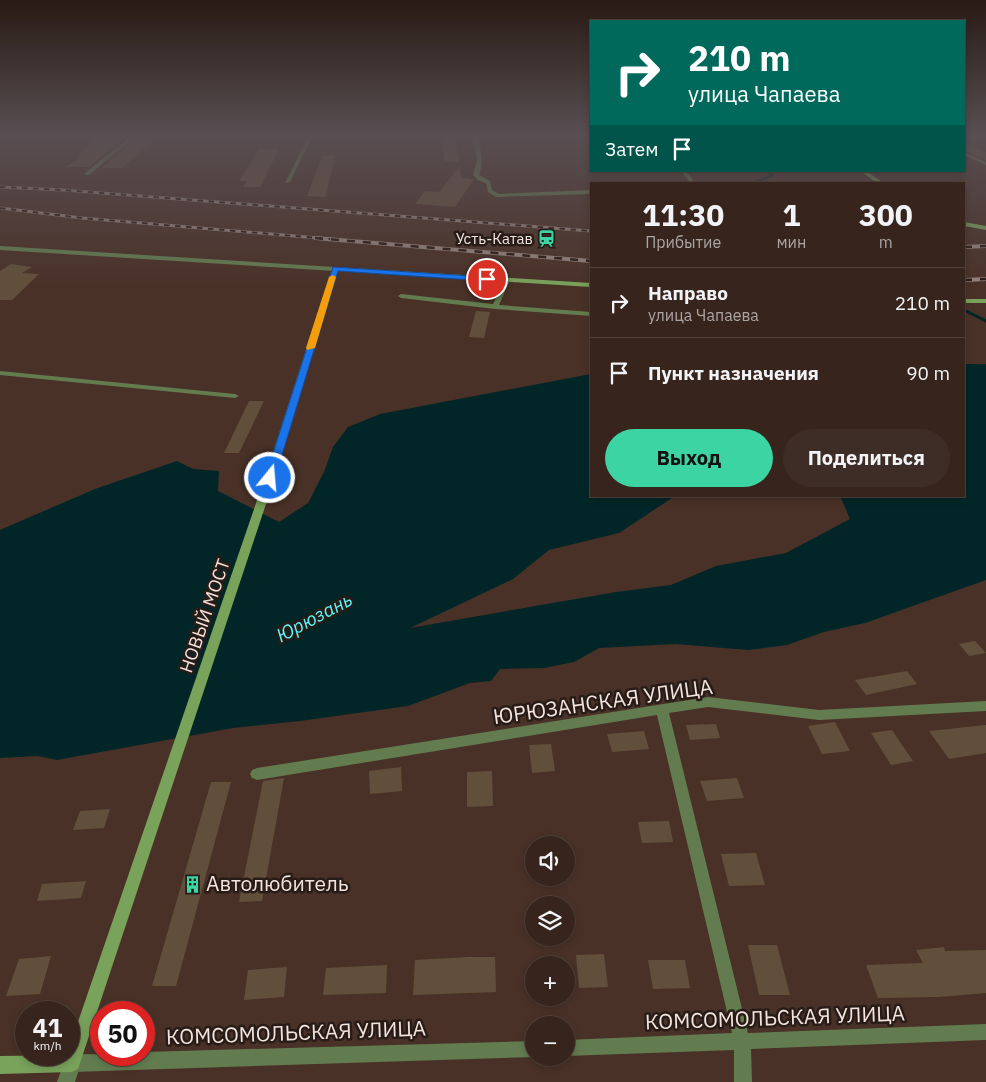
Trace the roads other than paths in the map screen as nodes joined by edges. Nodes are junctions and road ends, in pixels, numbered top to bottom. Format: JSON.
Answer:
{"nodes":[{"id":1,"x":489,"y":185,"type":"edge"},
{"id":2,"x":590,"y":192,"type":"edge"},
{"id":3,"x":965,"y":224,"type":"edge"},
{"id":4,"x":986,"y":228,"type":"edge"},
{"id":5,"x":0,"y":248,"type":"edge"},
{"id":6,"x":335,"y":269,"type":"junction"},
{"id":7,"x":507,"y":280,"type":"junction"},
{"id":8,"x":590,"y":285,"type":"edge"},
{"id":9,"x":400,"y":296,"type":"dead end"},
{"id":10,"x":965,"y":301,"type":"edge"},
{"id":11,"x":986,"y":301,"type":"edge"},
{"id":12,"x":495,"y":307,"type":"junction"},
{"id":13,"x":590,"y":314,"type":"edge"},
{"id":14,"x":0,"y":373,"type":"edge"},
{"id":15,"x":235,"y":396,"type":"dead end"},
{"id":16,"x":986,"y":706,"type":"edge"},
{"id":17,"x":662,"y":711,"type":"junction"},
{"id":18,"x":257,"y":774,"type":"dead end"},
{"id":19,"x":986,"y":1032,"type":"edge"},
{"id":20,"x":80,"y":1039,"type":"edge"},
{"id":21,"x":742,"y":1042,"type":"junction"},
{"id":22,"x":575,"y":1048,"type":"edge"},
{"id":23,"x":525,"y":1049,"type":"edge"},
{"id":24,"x":80,"y":1063,"type":"edge"},
{"id":25,"x":0,"y":1065,"type":"edge"},
{"id":26,"x":15,"y":1065,"type":"edge"},
{"id":27,"x":71,"y":1066,"type":"edge"},
{"id":28,"x":66,"y":1082,"type":"edge"},
{"id":29,"x":743,"y":1082,"type":"edge"}],
"edges":[{"from":1,"to":2,"type":"street"},
{"from":3,"to":4,"type":"main road"},
{"from":5,"to":6,"type":"street"},
{"from":6,"to":7,"type":"main road"},
{"from":6,"to":20,"type":"main road","name":"НОВЫЙ МОСТ"},
{"from":7,"to":8,"type":"main road"},
{"from":7,"to":12,"type":"street"},
{"from":9,"to":12,"type":"street"},
{"from":10,"to":11,"type":"main road"},
{"from":12,"to":13,"type":"street"},
{"from":14,"to":15,"type":"street"},
{"from":16,"to":17,"type":"street","name":"ЮРЮЗАНСКАЯ УЛИЦА"},
{"from":17,"to":18,"type":"street","name":"ЮРЮЗАНСКАЯ УЛИЦА"},
{"from":17,"to":21,"type":"street"},
{"from":19,"to":21,"type":"street","name":"КОМСОМОЛЬСКАЯ УЛИЦА"},
{"from":21,"to":22,"type":"street","name":"КОМСОМОЛЬСКАЯ УЛИЦА"},
{"from":21,"to":29,"type":"street"},
{"from":23,"to":24,"type":"street","name":"КОМСОМОЛЬСКАЯ УЛИЦА"},
{"from":25,"to":26,"type":"main road","name":"КОМСОМОЛЬСКАЯ УЛИЦА"},
{"from":27,"to":28,"type":"street"}]}
